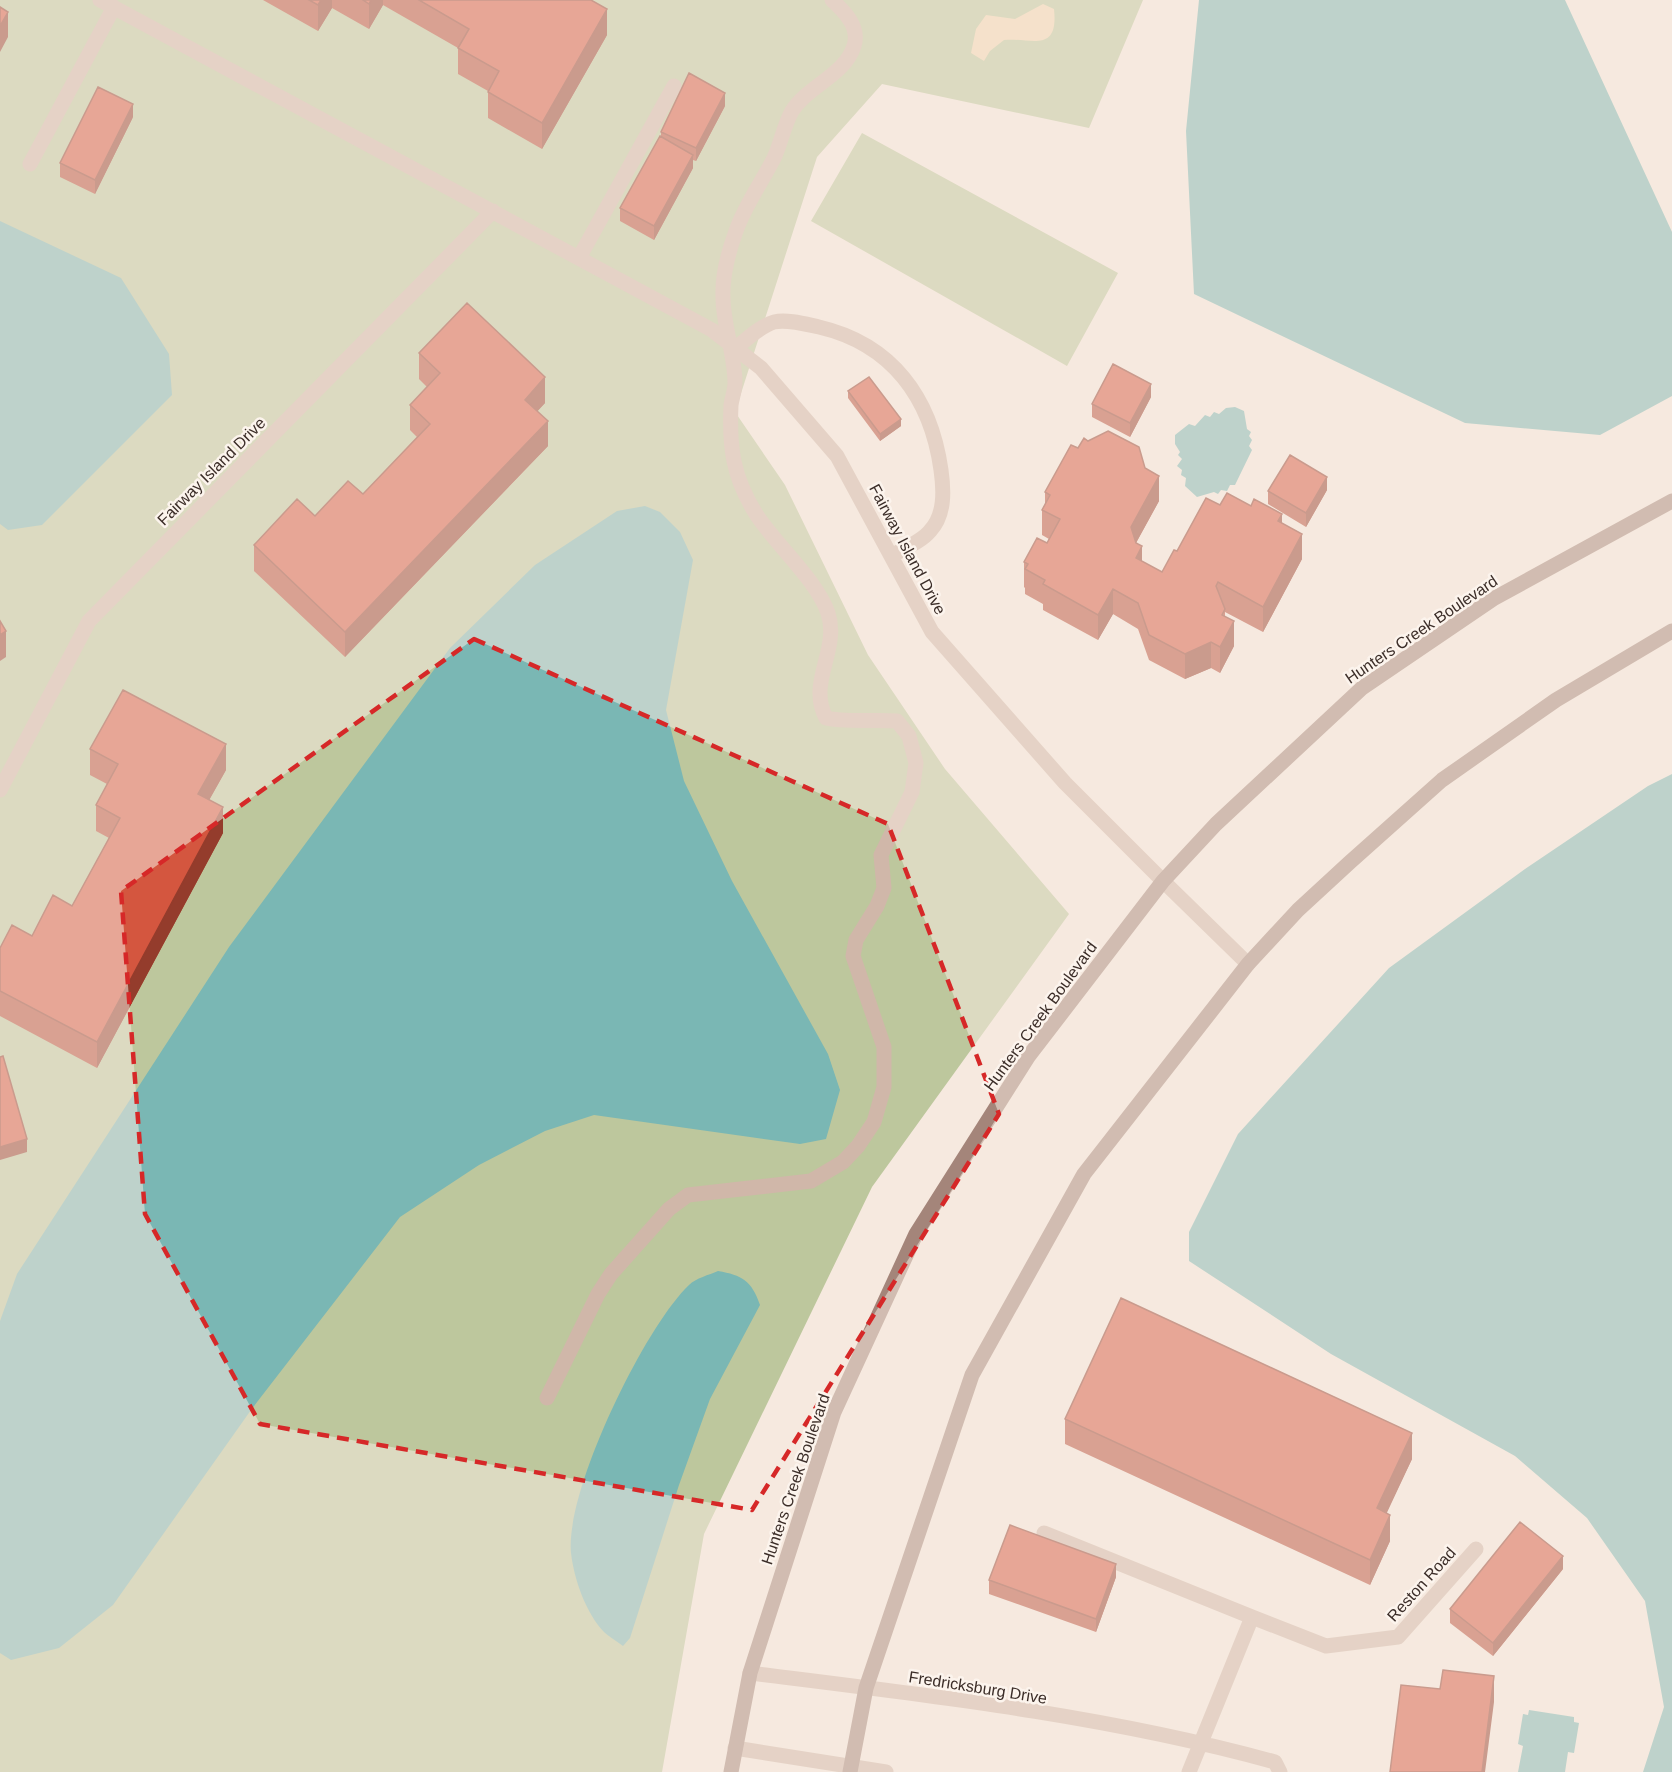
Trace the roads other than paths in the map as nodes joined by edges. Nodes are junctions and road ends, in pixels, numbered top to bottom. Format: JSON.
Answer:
{"nodes":[{"id":1,"x":832,"y":0,"type":"edge"},
{"id":2,"x":107,"y":4,"type":"edge"},
{"id":3,"x":674,"y":86,"type":"dead end"},
{"id":4,"x":30,"y":164,"type":"dead end"},
{"id":5,"x":492,"y":212,"type":"junction"},
{"id":6,"x":579,"y":258,"type":"junction"},
{"id":7,"x":733,"y":346,"type":"junction"},
{"id":8,"x":1672,"y":501,"type":"edge"},
{"id":9,"x":891,"y":556,"type":"junction"},
{"id":10,"x":1672,"y":631,"type":"edge"},
{"id":11,"x":0,"y":790,"type":"edge"},
{"id":12,"x":1163,"y":881,"type":"junction"},
{"id":13,"x":1248,"y":964,"type":"junction"},
{"id":14,"x":547,"y":1398,"type":"dead end"},
{"id":15,"x":1044,"y":1533,"type":"dead end"},
{"id":16,"x":1476,"y":1548,"type":"dead end"},
{"id":17,"x":1252,"y":1617,"type":"junction"},
{"id":18,"x":750,"y":1673,"type":"junction"},
{"id":19,"x":866,"y":1688,"type":"junction"},
{"id":20,"x":1199,"y":1741,"type":"junction"},
{"id":21,"x":735,"y":1748,"type":"junction"},
{"id":22,"x":850,"y":1769,"type":"edge"},
{"id":23,"x":731,"y":1772,"type":"edge"},
{"id":24,"x":886,"y":1772,"type":"edge"},
{"id":25,"x":1188,"y":1772,"type":"edge"},
{"id":26,"x":1280,"y":1772,"type":"edge"}],
"edges":[{"from":1,"to":7,"type":"street"},
{"from":2,"to":4,"type":"street"},
{"from":2,"to":5,"type":"street","name":"Fairway Island Drive"},
{"from":3,"to":6,"type":"street"},
{"from":5,"to":6,"type":"street","name":"Fairway Island Drive"},
{"from":5,"to":11,"type":"street","name":"Fairway Island Drive"},
{"from":6,"to":7,"type":"street","name":"Fairway Island Drive"},
{"from":7,"to":9,"type":"street","name":"Fairway Island Drive"},
{"from":7,"to":9,"type":"street"},
{"from":7,"to":14,"type":"street"},
{"from":8,"to":12,"type":"street","name":"Hunters Creek Boulevard"},
{"from":9,"to":12,"type":"street","name":"Fairway Island Drive"},
{"from":10,"to":13,"type":"street"},
{"from":12,"to":13,"type":"street","name":"Fairway Island Drive"},
{"from":12,"to":18,"type":"street","name":"Hunters Creek Boulevard"},
{"from":13,"to":19,"type":"street"},
{"from":15,"to":17,"type":"street","name":"Reston Road"},
{"from":16,"to":17,"type":"street","name":"Reston Road"},
{"from":17,"to":20,"type":"street"},
{"from":18,"to":19,"type":"street","name":"Fredricksburg Drive"},
{"from":18,"to":21,"type":"street","name":"Hunters Creek Boulevard"},
{"from":19,"to":20,"type":"street","name":"Fredricksburg Drive"},
{"from":19,"to":22,"type":"street"},
{"from":20,"to":25,"type":"street"},
{"from":20,"to":26,"type":"street","name":"Fredricksburg Drive"},
{"from":21,"to":22,"type":"street"},
{"from":21,"to":23,"type":"street","name":"Hunters Creek Boulevard"},
{"from":22,"to":24,"type":"street"}]}
